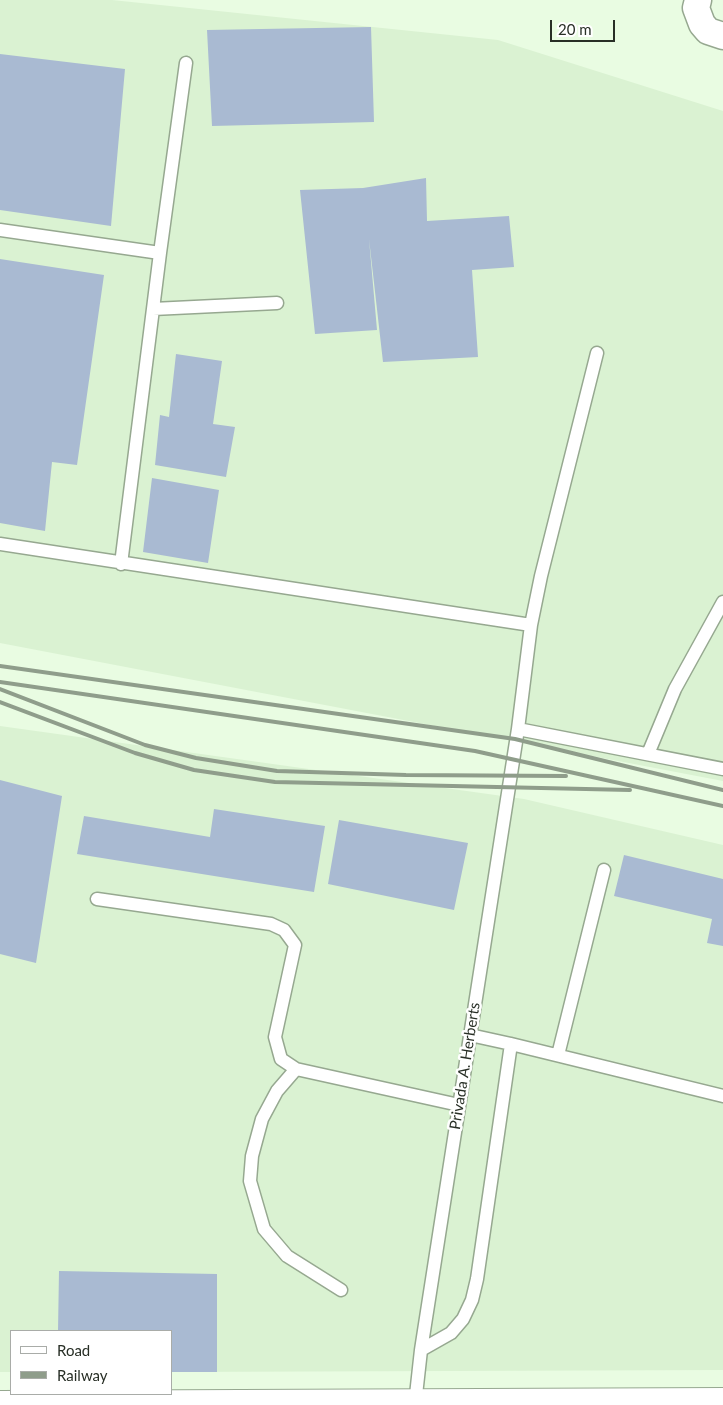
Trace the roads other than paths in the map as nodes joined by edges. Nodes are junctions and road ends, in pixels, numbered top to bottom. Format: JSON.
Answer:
{"nodes":[{"id":1,"x":698,"y":0,"type":"edge"},
{"id":2,"x":723,"y":36,"type":"edge"},
{"id":3,"x":186,"y":63,"type":"dead end"},
{"id":4,"x":0,"y":230,"type":"edge"},
{"id":5,"x":160,"y":253,"type":"junction"},
{"id":6,"x":277,"y":303,"type":"dead end"},
{"id":7,"x":153,"y":309,"type":"junction"},
{"id":8,"x":597,"y":353,"type":"dead end"},
{"id":9,"x":0,"y":544,"type":"edge"},
{"id":10,"x":121,"y":564,"type":"junction"},
{"id":11,"x":723,"y":602,"type":"edge"},
{"id":12,"x":531,"y":626,"type":"junction"},
{"id":13,"x":518,"y":729,"type":"junction"},
{"id":14,"x":648,"y":754,"type":"junction"},
{"id":15,"x":723,"y":769,"type":"edge"},
{"id":16,"x":604,"y":870,"type":"dead end"},
{"id":17,"x":97,"y":899,"type":"dead end"},
{"id":18,"x":470,"y":1035,"type":"junction"},
{"id":19,"x":511,"y":1044,"type":"junction"},
{"id":20,"x":558,"y":1055,"type":"junction"},
{"id":21,"x":296,"y":1069,"type":"junction"},
{"id":22,"x":723,"y":1094,"type":"edge"},
{"id":23,"x":459,"y":1105,"type":"junction"},
{"id":24,"x":341,"y":1290,"type":"dead end"},
{"id":25,"x":421,"y":1350,"type":"junction"},
{"id":26,"x":723,"y":1402,"type":"edge"},
{"id":27,"x":415,"y":1404,"type":"edge"},
{"id":28,"x":0,"y":1405,"type":"edge"}],
"edges":[{"from":1,"to":2,"type":"street"},
{"from":3,"to":5,"type":"lane"},
{"from":4,"to":5,"type":"lane"},
{"from":5,"to":7,"type":"lane"},
{"from":6,"to":7,"type":"lane"},
{"from":7,"to":10,"type":"lane"},
{"from":8,"to":12,"type":"lane","name":"Privada A. Herberts"},
{"from":9,"to":10,"type":"lane"},
{"from":10,"to":12,"type":"lane"},
{"from":11,"to":14,"type":"lane"},
{"from":12,"to":13,"type":"lane","name":"Privada A. Herberts"},
{"from":13,"to":14,"type":"lane"},
{"from":13,"to":18,"type":"lane","name":"Privada A. Herberts"},
{"from":14,"to":15,"type":"lane"},
{"from":16,"to":20,"type":"lane"},
{"from":17,"to":21,"type":"lane"},
{"from":18,"to":19,"type":"lane"},
{"from":18,"to":23,"type":"lane","name":"Privada A. Herberts"},
{"from":19,"to":20,"type":"lane"},
{"from":19,"to":25,"type":"lane"},
{"from":20,"to":22,"type":"lane"},
{"from":21,"to":23,"type":"lane"},
{"from":21,"to":24,"type":"lane"},
{"from":23,"to":25,"type":"lane","name":"Privada A. Herberts"},
{"from":25,"to":27,"type":"lane","name":"Privada A. Herberts"},
{"from":26,"to":27,"type":"main road"},
{"from":27,"to":28,"type":"main road"}]}
